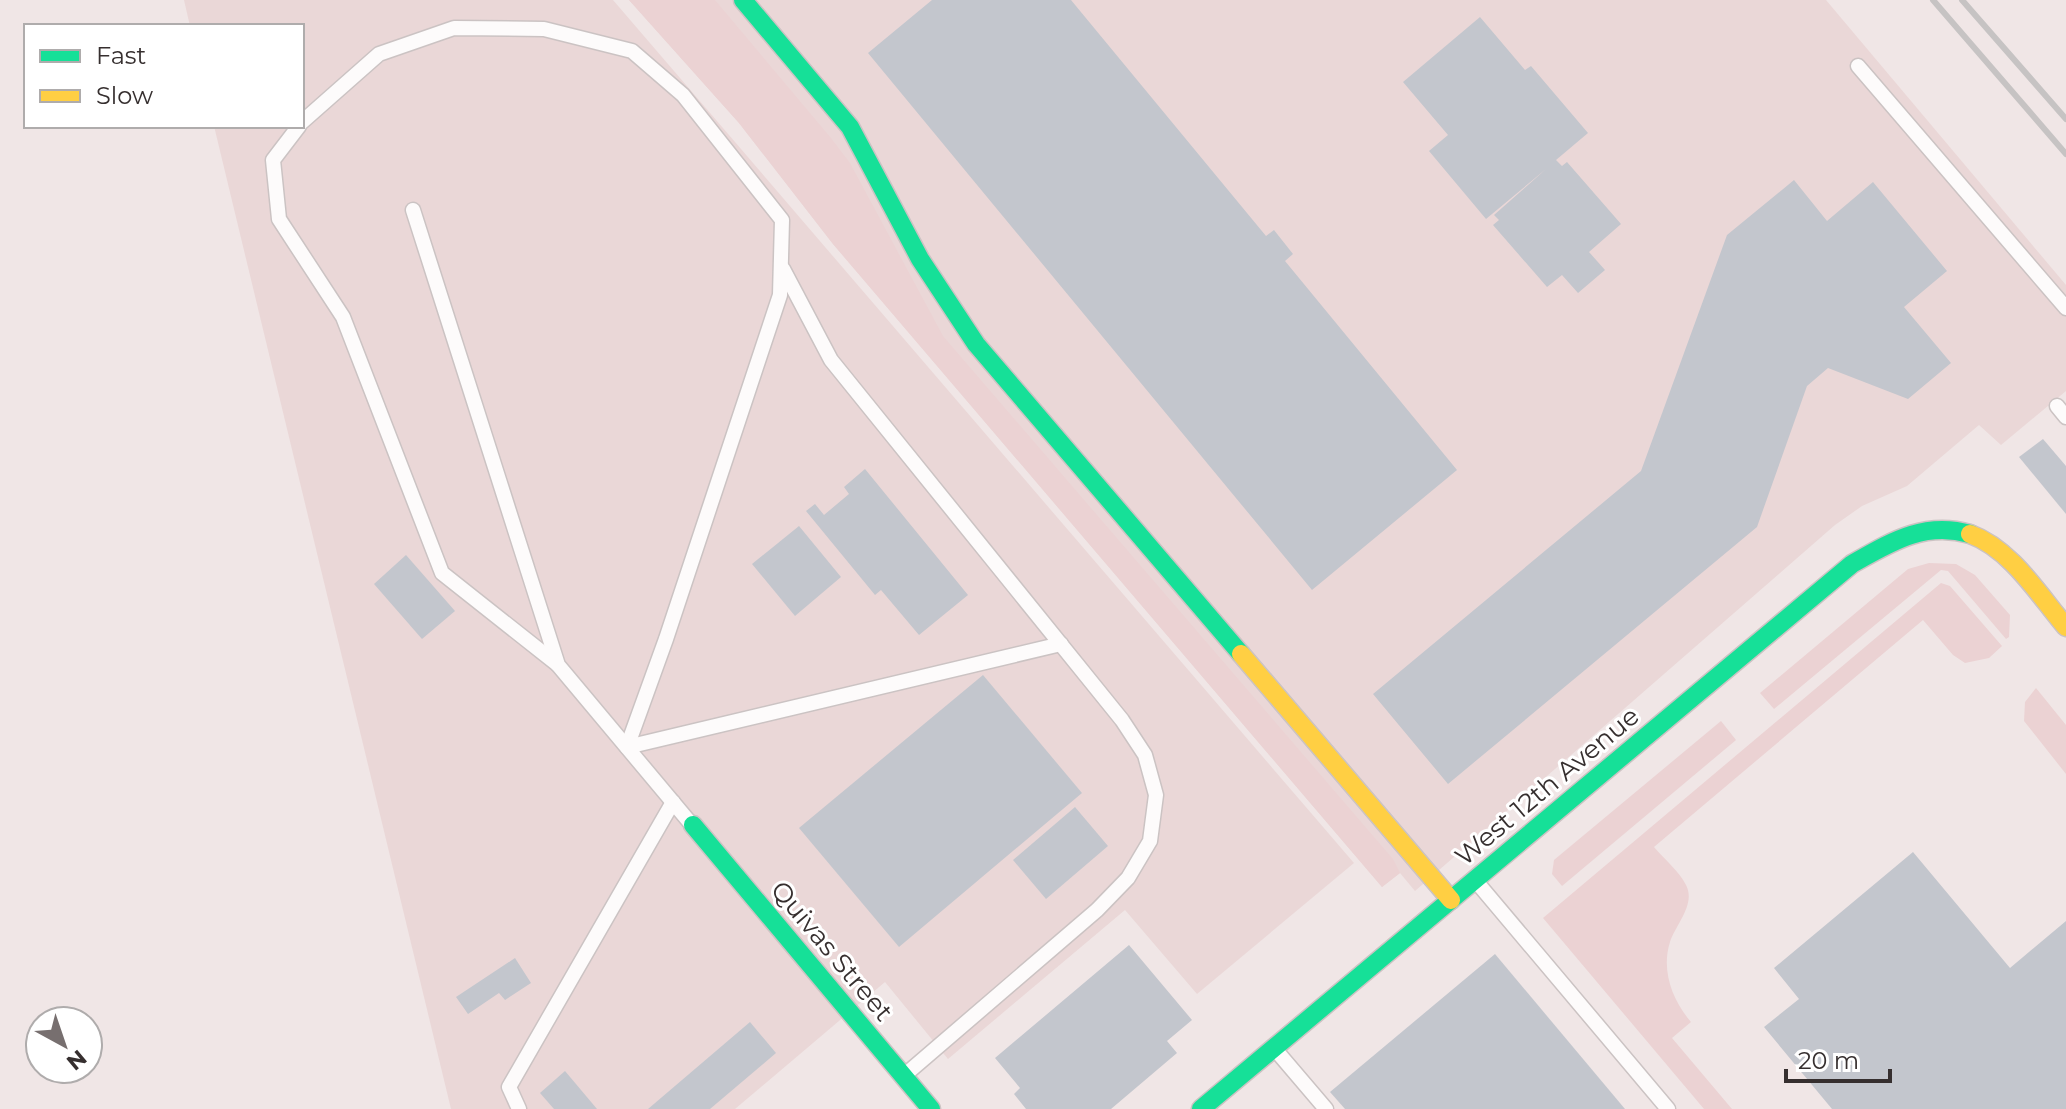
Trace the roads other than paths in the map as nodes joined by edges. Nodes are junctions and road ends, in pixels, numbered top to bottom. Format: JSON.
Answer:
{"nodes":[{"id":1,"x":743,"y":0,"type":"edge"},
{"id":2,"x":1858,"y":66,"type":"dead end"},
{"id":3,"x":304,"y":120,"type":"edge"},
{"id":4,"x":297,"y":128,"type":"edge"},
{"id":5,"x":413,"y":210,"type":"dead end"},
{"id":6,"x":781,"y":265,"type":"junction"},
{"id":7,"x":2066,"y":308,"type":"edge"},
{"id":8,"x":2066,"y":627,"type":"edge"},
{"id":9,"x":1061,"y":644,"type":"junction"},
{"id":10,"x":558,"y":665,"type":"junction"},
{"id":11,"x":627,"y":747,"type":"junction"},
{"id":12,"x":673,"y":802,"type":"junction"},
{"id":13,"x":693,"y":825,"type":"joint"},
{"id":14,"x":1474,"y":880,"type":"junction"},
{"id":15,"x":1451,"y":900,"type":"junction"},
{"id":16,"x":1274,"y":1048,"type":"junction"},
{"id":17,"x":903,"y":1076,"type":"junction"},
{"id":18,"x":519,"y":1109,"type":"edge"},
{"id":19,"x":931,"y":1109,"type":"edge"},
{"id":20,"x":1201,"y":1109,"type":"edge"},
{"id":21,"x":1326,"y":1109,"type":"edge"},
{"id":22,"x":1668,"y":1109,"type":"edge"}],
"edges":[{"from":1,"to":15,"type":"street"},
{"from":2,"to":7,"type":"lane"},
{"from":3,"to":6,"type":"lane"},
{"from":4,"to":10,"type":"lane"},
{"from":5,"to":10,"type":"lane"},
{"from":6,"to":9,"type":"lane"},
{"from":6,"to":11,"type":"lane"},
{"from":8,"to":14,"type":"street","name":"West 12th Avenue"},
{"from":9,"to":11,"type":"lane"},
{"from":9,"to":17,"type":"lane"},
{"from":10,"to":11,"type":"lane"},
{"from":11,"to":12,"type":"lane"},
{"from":12,"to":13,"type":"lane"},
{"from":12,"to":18,"type":"lane"},
{"from":13,"to":17,"type":"street","name":"Quivas Street"},
{"from":14,"to":15,"type":"street","name":"West 12th Avenue"},
{"from":14,"to":22,"type":"lane"},
{"from":15,"to":16,"type":"street","name":"West 12th Avenue"},
{"from":16,"to":20,"type":"street","name":"West 12th Avenue"},
{"from":16,"to":21,"type":"lane"},
{"from":17,"to":19,"type":"street","name":"Quivas Street"}]}
